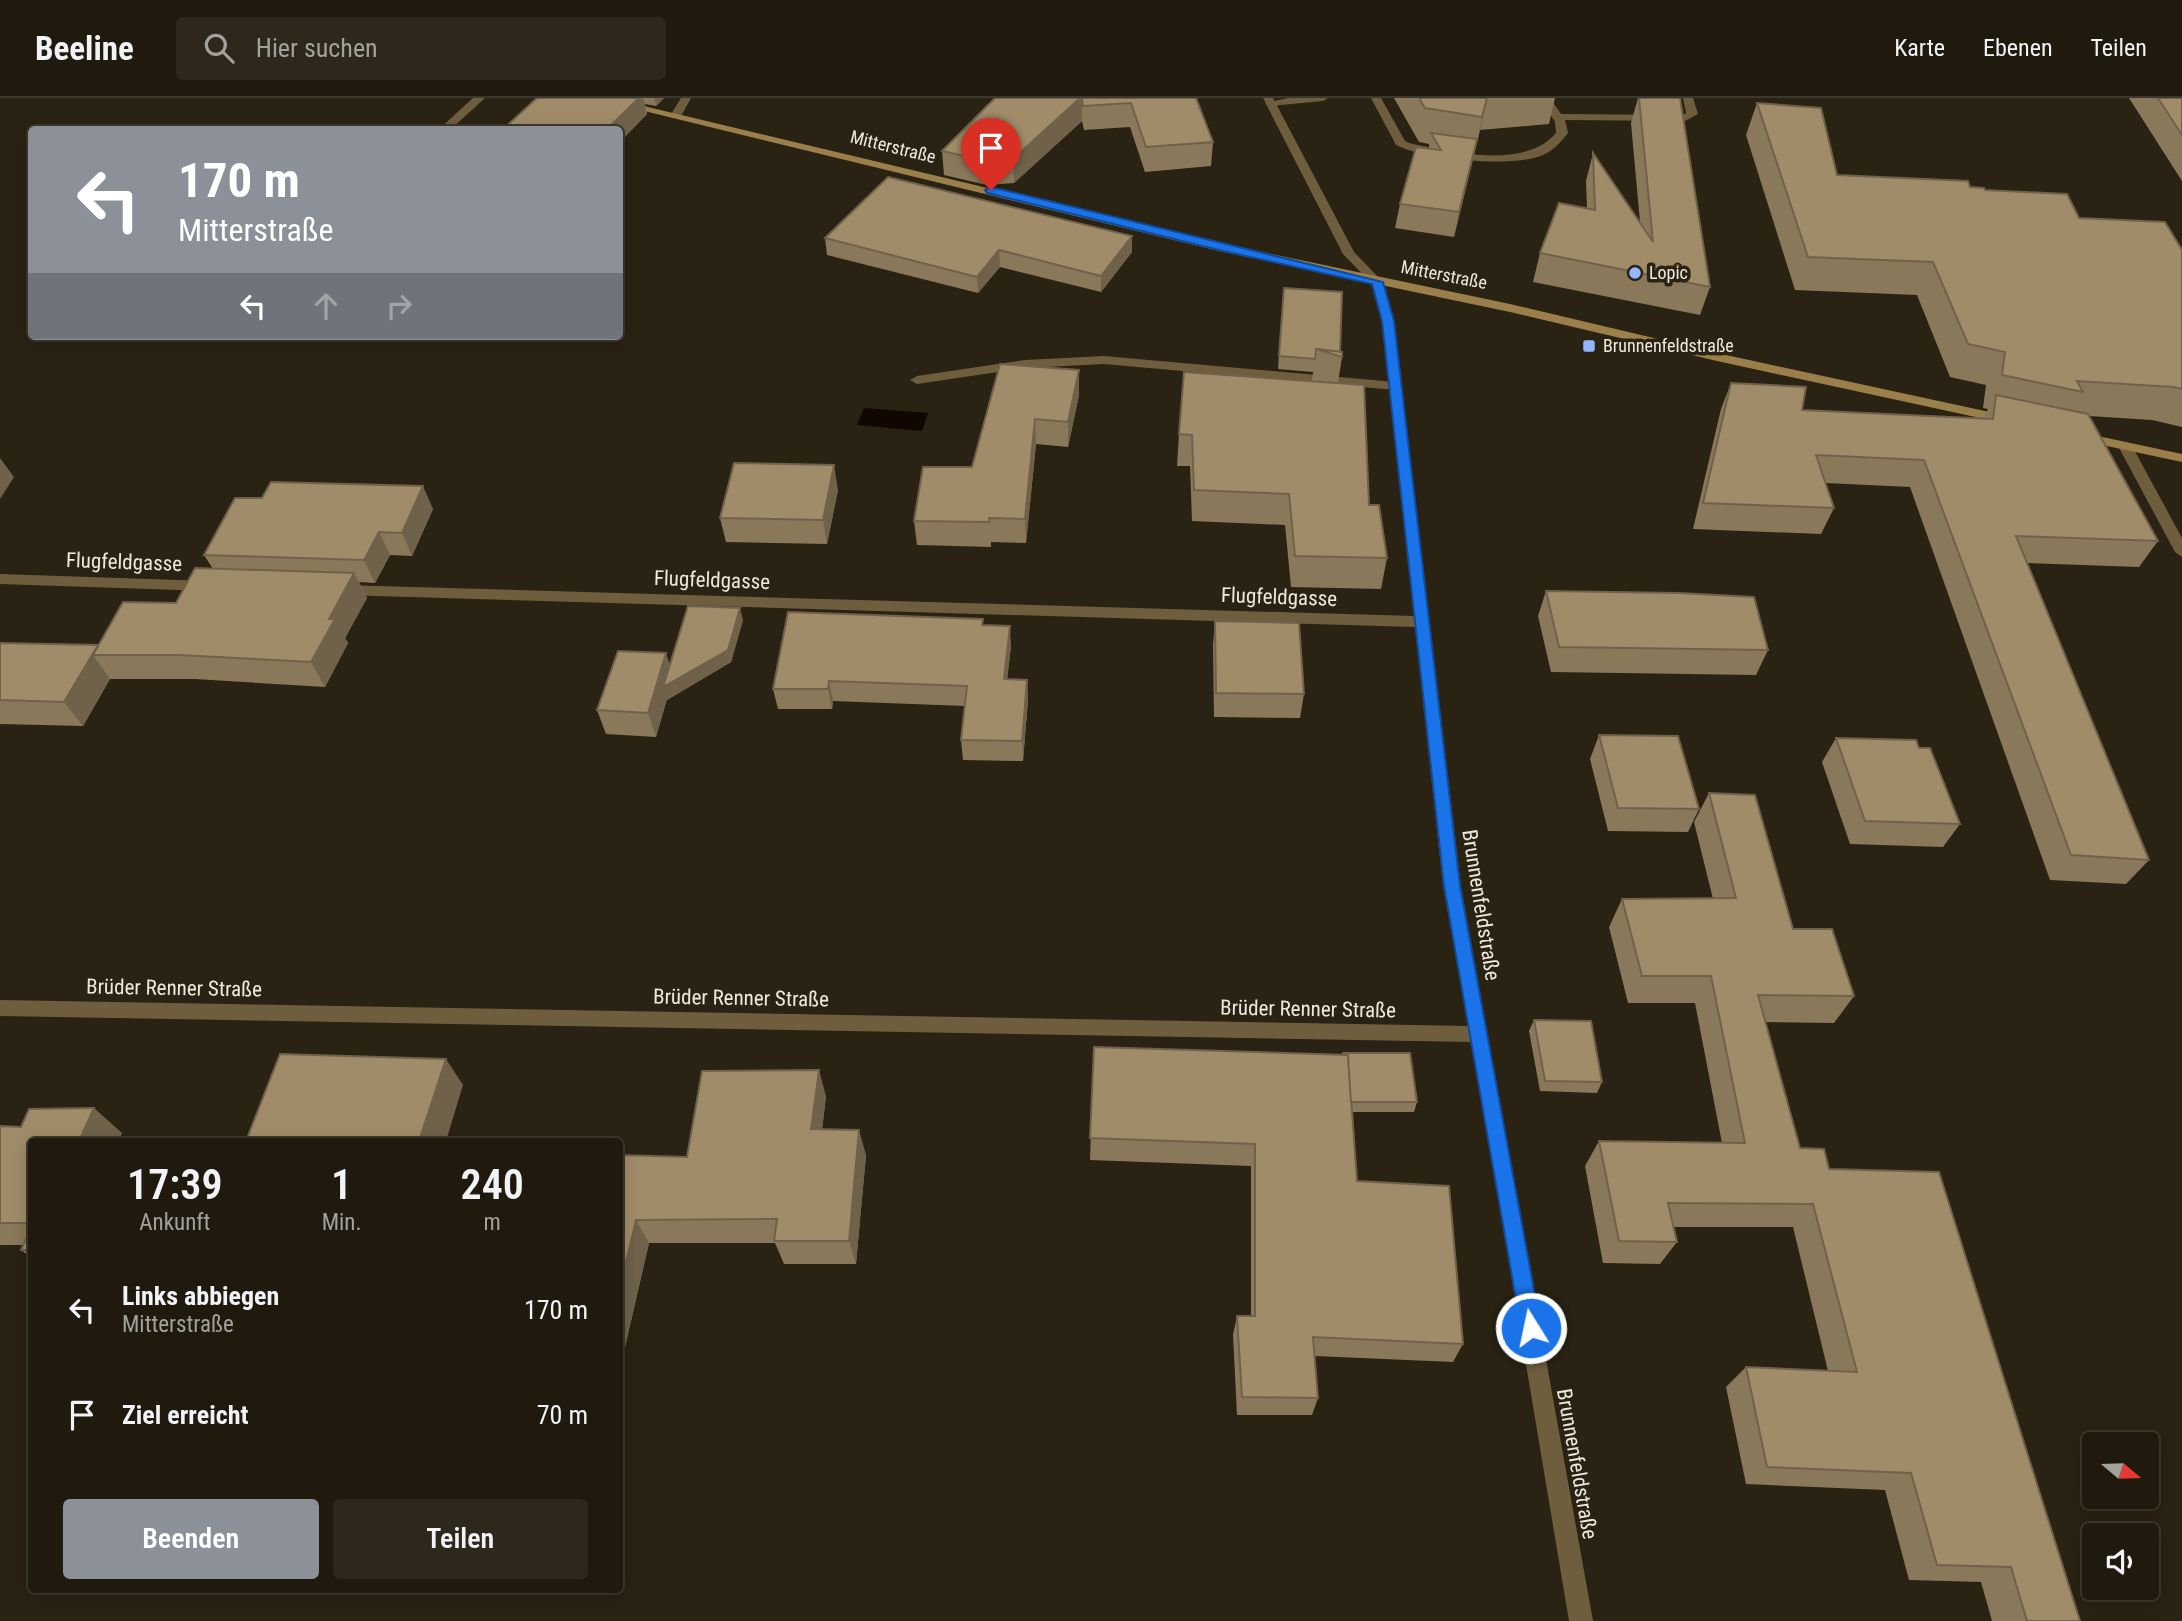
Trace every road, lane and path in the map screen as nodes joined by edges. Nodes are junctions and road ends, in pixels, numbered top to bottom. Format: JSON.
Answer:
{"nodes":[{"id":1,"x":480,"y":98,"type":"edge"},
{"id":2,"x":596,"y":98,"type":"edge"},
{"id":3,"x":686,"y":98,"type":"edge"},
{"id":4,"x":1323,"y":98,"type":"edge"},
{"id":5,"x":1376,"y":98,"type":"edge"},
{"id":6,"x":1545,"y":98,"type":"edge"},
{"id":7,"x":1688,"y":98,"type":"edge"},
{"id":8,"x":1269,"y":100,"type":"edge"},
{"id":9,"x":676,"y":116,"type":"junction"},
{"id":10,"x":1558,"y":117,"type":"junction"},
{"id":11,"x":448,"y":126,"type":"edge"},
{"id":12,"x":1377,"y":282,"type":"junction"},
{"id":13,"x":917,"y":380,"type":"dead end"},
{"id":14,"x":1395,"y":386,"type":"junction"},
{"id":15,"x":2022,"y":424,"type":"edge"},
{"id":16,"x":2062,"y":432,"type":"edge"},
{"id":17,"x":2125,"y":446,"type":"junction"},
{"id":18,"x":2182,"y":458,"type":"edge"},
{"id":19,"x":2182,"y":552,"type":"edge"},
{"id":20,"x":0,"y":579,"type":"edge"},
{"id":21,"x":220,"y":586,"type":"edge"},
{"id":22,"x":330,"y":590,"type":"edge"},
{"id":23,"x":1423,"y":622,"type":"junction"},
{"id":24,"x":0,"y":1007,"type":"edge"},
{"id":25,"x":1480,"y":1034,"type":"junction"},
{"id":26,"x":1581,"y":1621,"type":"edge"}],
"edges":[{"from":1,"to":11,"type":"street"},
{"from":2,"to":9,"type":"main road","name":"Mitterstraße"},
{"from":3,"to":9,"type":"street"},
{"from":4,"to":8,"type":"street"},
{"from":5,"to":10,"type":"street"},
{"from":6,"to":10,"type":"street"},
{"from":7,"to":10,"type":"street"},
{"from":8,"to":12,"type":"street","name":"Brunnenfeldstraße"},
{"from":9,"to":12,"type":"main road","name":"Mitterstraße"},
{"from":12,"to":14,"type":"street","name":"Brunnenfeldstraße"},
{"from":12,"to":15,"type":"main road","name":"Mitterstraße"},
{"from":13,"to":14,"type":"street"},
{"from":14,"to":23,"type":"street","name":"Brunnenfeldstraße"},
{"from":16,"to":17,"type":"main road"},
{"from":17,"to":18,"type":"main road"},
{"from":17,"to":19,"type":"street"},
{"from":20,"to":21,"type":"street","name":"Flugfeldgasse"},
{"from":22,"to":23,"type":"street","name":"Flugfeldgasse"},
{"from":23,"to":25,"type":"street","name":"Brunnenfeldstraße"},
{"from":24,"to":25,"type":"street","name":"Brüder Renner Straße"},
{"from":25,"to":26,"type":"street","name":"Brunnenfeldstraße"}]}
